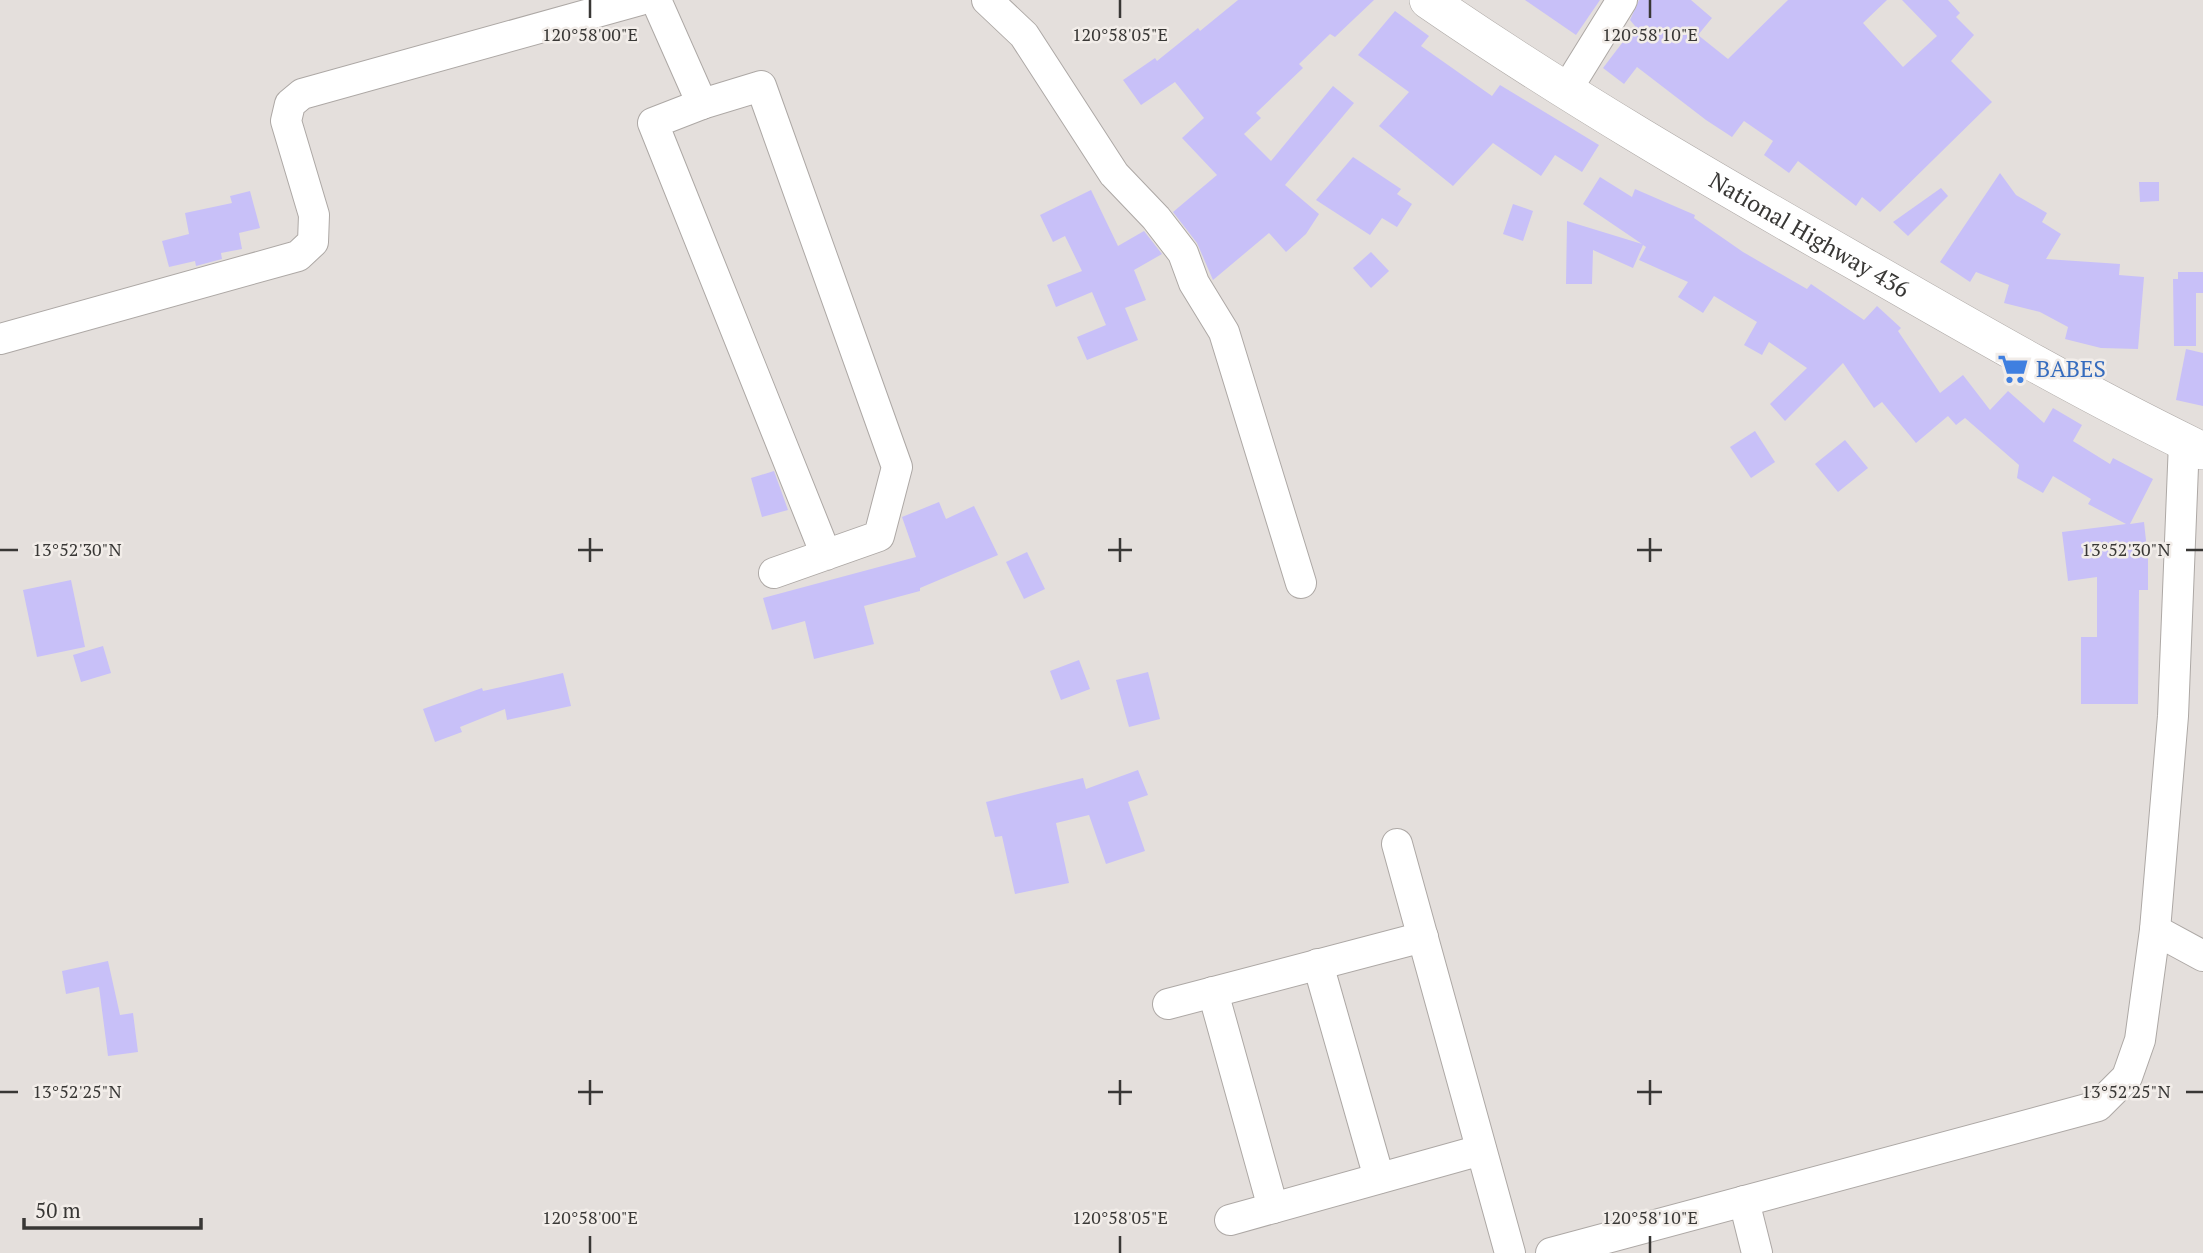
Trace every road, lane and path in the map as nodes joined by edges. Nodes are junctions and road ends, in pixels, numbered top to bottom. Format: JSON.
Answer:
{"nodes":[{"id":1,"x":640,"y":0,"type":"edge"},
{"id":2,"x":656,"y":0,"type":"edge"},
{"id":3,"x":987,"y":0,"type":"edge"},
{"id":4,"x":1428,"y":0,"type":"edge"},
{"id":5,"x":1622,"y":0,"type":"edge"},
{"id":6,"x":1567,"y":89,"type":"junction"},
{"id":7,"x":702,"y":104,"type":"junction"},
{"id":8,"x":0,"y":339,"type":"edge"},
{"id":9,"x":2194,"y":446,"type":"edge"},
{"id":10,"x":826,"y":555,"type":"junction"},
{"id":11,"x":774,"y":573,"type":"dead end"},
{"id":12,"x":1301,"y":583,"type":"dead end"},
{"id":13,"x":1397,"y":844,"type":"dead end"},
{"id":14,"x":2155,"y":930,"type":"junction"},
{"id":15,"x":1423,"y":937,"type":"junction"},
{"id":16,"x":2203,"y":956,"type":"edge"},
{"id":17,"x":1318,"y":964,"type":"junction"},
{"id":18,"x":1213,"y":992,"type":"junction"},
{"id":19,"x":1168,"y":1004,"type":"dead end"},
{"id":20,"x":1481,"y":1150,"type":"junction"},
{"id":21,"x":1380,"y":1178,"type":"junction"},
{"id":22,"x":1744,"y":1201,"type":"junction"},
{"id":23,"x":1273,"y":1208,"type":"junction"},
{"id":24,"x":1230,"y":1220,"type":"dead end"},
{"id":25,"x":1510,"y":1253,"type":"edge"},
{"id":26,"x":1551,"y":1253,"type":"edge"},
{"id":27,"x":1757,"y":1253,"type":"edge"}],
"edges":[{"from":1,"to":8,"type":"street"},
{"from":2,"to":7,"type":"street"},
{"from":3,"to":12,"type":"street"},
{"from":4,"to":6,"type":"main road","name":"National Highway 436"},
{"from":5,"to":6,"type":"street"},
{"from":6,"to":9,"type":"main road","name":"National Highway 436"},
{"from":7,"to":10,"type":"street"},
{"from":7,"to":10,"type":"street"},
{"from":9,"to":14,"type":"street"},
{"from":10,"to":11,"type":"street"},
{"from":13,"to":15,"type":"street"},
{"from":14,"to":16,"type":"street"},
{"from":14,"to":22,"type":"street"},
{"from":15,"to":17,"type":"street"},
{"from":15,"to":20,"type":"street"},
{"from":17,"to":18,"type":"street"},
{"from":17,"to":21,"type":"street"},
{"from":18,"to":19,"type":"street"},
{"from":18,"to":23,"type":"street"},
{"from":20,"to":21,"type":"street"},
{"from":20,"to":25,"type":"street"},
{"from":21,"to":23,"type":"street"},
{"from":22,"to":26,"type":"street"},
{"from":22,"to":27,"type":"street"},
{"from":23,"to":24,"type":"street"}]}
